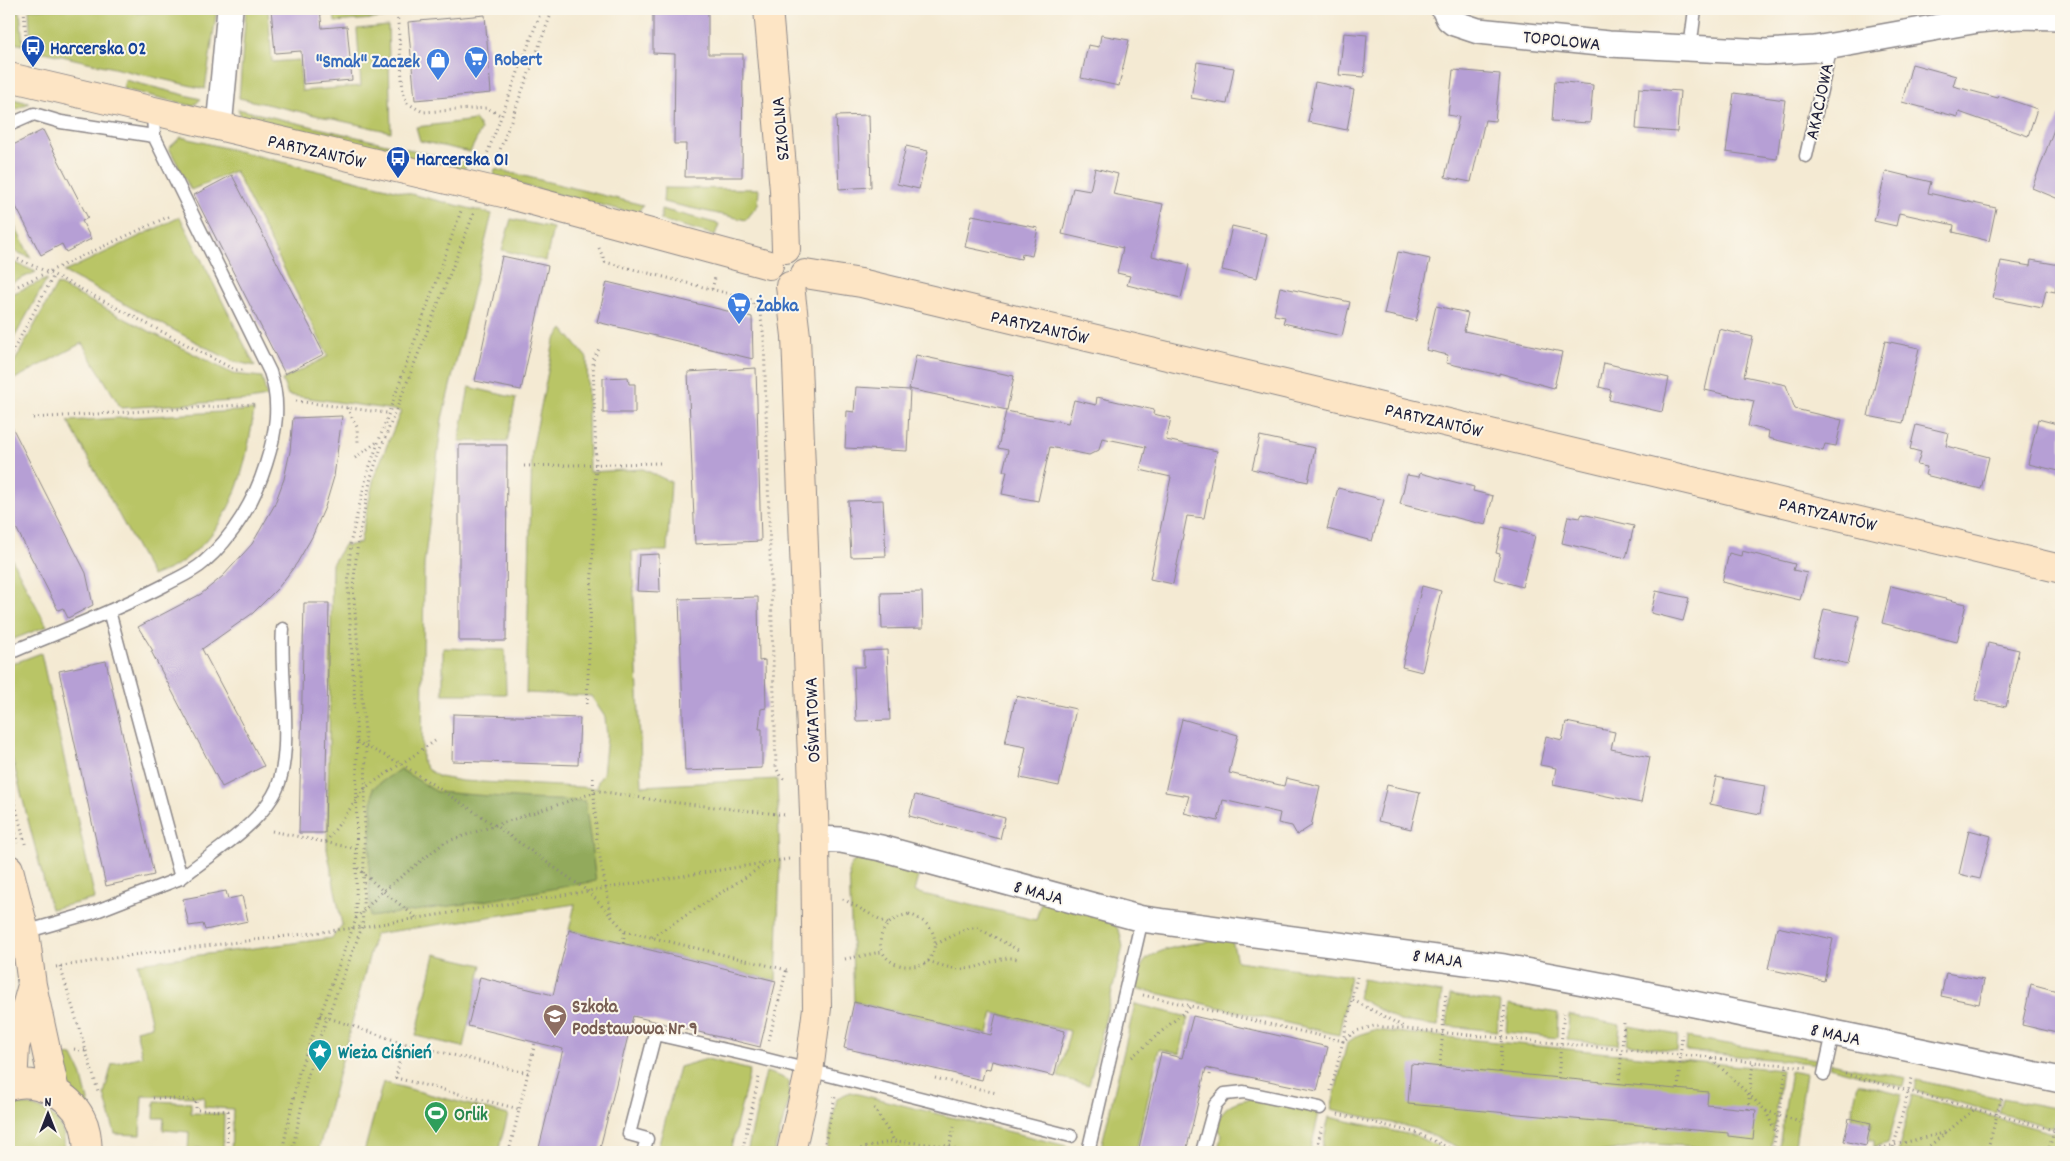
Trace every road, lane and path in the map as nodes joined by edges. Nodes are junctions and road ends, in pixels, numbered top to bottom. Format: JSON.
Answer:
{"nodes":[{"id":1,"x":24,"y":9,"type":"edge"},
{"id":2,"x":230,"y":9,"type":"edge"},
{"id":3,"x":397,"y":9,"type":"edge"},
{"id":4,"x":542,"y":9,"type":"edge"},
{"id":5,"x":553,"y":9,"type":"edge"},
{"id":6,"x":768,"y":9,"type":"edge"},
{"id":7,"x":1444,"y":9,"type":"edge"},
{"id":8,"x":1695,"y":9,"type":"edge"},
{"id":9,"x":1979,"y":14,"type":"edge"},
{"id":10,"x":2061,"y":17,"type":"edge"},
{"id":11,"x":1831,"y":46,"type":"junction"},
{"id":12,"x":1690,"y":49,"type":"junction"},
{"id":13,"x":27,"y":53,"type":"dead end"},
{"id":14,"x":9,"y":77,"type":"edge"},
{"id":15,"x":502,"y":116,"type":"junction"},
{"id":16,"x":153,"y":124,"type":"junction"},
{"id":17,"x":9,"y":125,"type":"edge"},
{"id":18,"x":219,"y":127,"type":"junction"},
{"id":19,"x":1806,"y":156,"type":"dead end"},
{"id":20,"x":479,"y":179,"type":"junction"},
{"id":21,"x":190,"y":207,"type":"junction"},
{"id":22,"x":598,"y":246,"type":"dead end"},
{"id":23,"x":9,"y":256,"type":"edge"},
{"id":24,"x":778,"y":257,"type":"junction"},
{"id":25,"x":48,"y":272,"type":"junction"},
{"id":26,"x":54,"y":275,"type":"junction"},
{"id":27,"x":798,"y":280,"type":"junction"},
{"id":28,"x":9,"y":290,"type":"edge"},
{"id":29,"x":600,"y":347,"type":"dead end"},
{"id":30,"x":9,"y":358,"type":"edge"},
{"id":31,"x":270,"y":372,"type":"junction"},
{"id":32,"x":277,"y":399,"type":"junction"},
{"id":33,"x":347,"y":408,"type":"junction"},
{"id":34,"x":387,"y":413,"type":"junction"},
{"id":35,"x":33,"y":418,"type":"dead end"},
{"id":36,"x":378,"y":441,"type":"junction"},
{"id":37,"x":358,"y":442,"type":"dead end"},
{"id":38,"x":355,"y":458,"type":"dead end"},
{"id":39,"x":660,"y":463,"type":"dead end"},
{"id":40,"x":596,"y":464,"type":"junction"},
{"id":41,"x":524,"y":466,"type":"dead end"},
{"id":42,"x":2061,"y":569,"type":"edge"},
{"id":43,"x":109,"y":611,"type":"junction"},
{"id":44,"x":283,"y":629,"type":"dead end"},
{"id":45,"x":9,"y":653,"type":"edge"},
{"id":46,"x":586,"y":704,"type":"dead end"},
{"id":47,"x":435,"y":741,"type":"dead end"},
{"id":48,"x":357,"y":742,"type":"junction"},
{"id":49,"x":366,"y":746,"type":"junction"},
{"id":50,"x":400,"y":764,"type":"junction"},
{"id":51,"x":593,"y":778,"type":"dead end"},
{"id":52,"x":788,"y":783,"type":"dead end"},
{"id":53,"x":365,"y":788,"type":"junction"},
{"id":54,"x":592,"y":793,"type":"junction"},
{"id":55,"x":357,"y":798,"type":"junction"},
{"id":56,"x":789,"y":807,"type":"dead end"},
{"id":57,"x":789,"y":815,"type":"junction"},
{"id":58,"x":252,"y":822,"type":"junction"},
{"id":59,"x":493,"y":824,"type":"junction"},
{"id":60,"x":789,"y":824,"type":"dead end"},
{"id":61,"x":815,"y":839,"type":"junction"},
{"id":62,"x":326,"y":842,"type":"junction"},
{"id":63,"x":357,"y":849,"type":"junction"},
{"id":64,"x":790,"y":850,"type":"dead end"},
{"id":65,"x":790,"y":859,"type":"junction"},
{"id":66,"x":768,"y":862,"type":"junction"},
{"id":67,"x":358,"y":868,"type":"junction"},
{"id":68,"x":790,"y":868,"type":"dead end"},
{"id":69,"x":9,"y":869,"type":"edge"},
{"id":70,"x":363,"y":873,"type":"junction"},
{"id":71,"x":181,"y":878,"type":"junction"},
{"id":72,"x":605,"y":889,"type":"junction"},
{"id":73,"x":383,"y":892,"type":"junction"},
{"id":74,"x":589,"y":892,"type":"junction"},
{"id":75,"x":843,"y":899,"type":"dead end"},
{"id":76,"x":363,"y":911,"type":"junction"},
{"id":77,"x":612,"y":918,"type":"junction"},
{"id":78,"x":356,"y":919,"type":"junction"},
{"id":79,"x":418,"y":919,"type":"junction"},
{"id":80,"x":1142,"y":919,"type":"junction"},
{"id":81,"x":888,"y":924,"type":"junction"},
{"id":82,"x":362,"y":927,"type":"junction"},
{"id":83,"x":354,"y":928,"type":"junction"},
{"id":84,"x":626,"y":931,"type":"junction"},
{"id":85,"x":25,"y":932,"type":"junction"},
{"id":86,"x":651,"y":938,"type":"junction"},
{"id":87,"x":622,"y":943,"type":"dead end"},
{"id":88,"x":936,"y":944,"type":"junction"},
{"id":89,"x":1020,"y":951,"type":"dead end"},
{"id":90,"x":882,"y":952,"type":"junction"},
{"id":91,"x":846,"y":959,"type":"dead end"},
{"id":92,"x":1018,"y":959,"type":"dead end"},
{"id":93,"x":928,"y":962,"type":"junction"},
{"id":94,"x":788,"y":963,"type":"dead end"},
{"id":95,"x":52,"y":968,"type":"dead end"},
{"id":96,"x":1357,"y":977,"type":"dead end"},
{"id":97,"x":32,"y":985,"type":"junction"},
{"id":98,"x":1125,"y":990,"type":"junction"},
{"id":99,"x":1446,"y":992,"type":"dead end"},
{"id":100,"x":1352,"y":1000,"type":"junction"},
{"id":101,"x":1505,"y":1003,"type":"dead end"},
{"id":102,"x":1190,"y":1007,"type":"junction"},
{"id":103,"x":1564,"y":1013,"type":"dead end"},
{"id":104,"x":320,"y":1015,"type":"junction"},
{"id":105,"x":329,"y":1018,"type":"junction"},
{"id":106,"x":1624,"y":1023,"type":"dead end"},
{"id":107,"x":1406,"y":1029,"type":"junction"},
{"id":108,"x":1442,"y":1032,"type":"junction"},
{"id":109,"x":1833,"y":1033,"type":"junction"},
{"id":110,"x":1682,"y":1034,"type":"dead end"},
{"id":111,"x":1503,"y":1038,"type":"junction"},
{"id":112,"x":1343,"y":1041,"type":"junction"},
{"id":113,"x":535,"y":1042,"type":"dead end"},
{"id":114,"x":403,"y":1044,"type":"junction"},
{"id":115,"x":1561,"y":1044,"type":"junction"},
{"id":116,"x":1622,"y":1050,"type":"junction"},
{"id":117,"x":1680,"y":1055,"type":"junction"},
{"id":118,"x":1712,"y":1058,"type":"junction"},
{"id":119,"x":1753,"y":1062,"type":"junction"},
{"id":120,"x":1125,"y":1063,"type":"dead end"},
{"id":121,"x":1787,"y":1065,"type":"junction"},
{"id":122,"x":1440,"y":1066,"type":"dead end"},
{"id":123,"x":1212,"y":1069,"type":"dead end"},
{"id":124,"x":809,"y":1072,"type":"junction"},
{"id":125,"x":1500,"y":1072,"type":"dead end"},
{"id":126,"x":1824,"y":1072,"type":"junction"},
{"id":127,"x":528,"y":1073,"type":"junction"},
{"id":128,"x":1210,"y":1075,"type":"dead end"},
{"id":129,"x":1558,"y":1078,"type":"dead end"},
{"id":130,"x":1912,"y":1078,"type":"dead end"},
{"id":131,"x":2061,"y":1080,"type":"edge"},
{"id":132,"x":1619,"y":1084,"type":"dead end"},
{"id":133,"x":11,"y":1086,"type":"edge"},
{"id":134,"x":1678,"y":1089,"type":"dead end"},
{"id":135,"x":1909,"y":1090,"type":"junction"},
{"id":136,"x":54,"y":1091,"type":"junction"},
{"id":137,"x":1750,"y":1095,"type":"junction"},
{"id":138,"x":2002,"y":1096,"type":"dead end"},
{"id":139,"x":154,"y":1098,"type":"dead end"},
{"id":140,"x":1975,"y":1108,"type":"junction"},
{"id":141,"x":2061,"y":1108,"type":"edge"},
{"id":142,"x":519,"y":1109,"type":"junction"},
{"id":143,"x":958,"y":1109,"type":"junction"},
{"id":144,"x":1748,"y":1109,"type":"dead end"},
{"id":145,"x":1323,"y":1110,"type":"junction"},
{"id":146,"x":1766,"y":1111,"type":"junction"},
{"id":147,"x":1997,"y":1114,"type":"junction"},
{"id":148,"x":1800,"y":1122,"type":"dead end"},
{"id":149,"x":2055,"y":1130,"type":"junction"},
{"id":150,"x":1947,"y":1132,"type":"junction"},
{"id":151,"x":2061,"y":1132,"type":"edge"},
{"id":152,"x":1776,"y":1134,"type":"junction"},
{"id":153,"x":1071,"y":1136,"type":"dead end"},
{"id":154,"x":1894,"y":1145,"type":"junction"},
{"id":155,"x":950,"y":1146,"type":"junction"},
{"id":156,"x":1988,"y":1148,"type":"dead end"},
{"id":157,"x":1841,"y":1150,"type":"dead end"},
{"id":158,"x":88,"y":1152,"type":"edge"},
{"id":159,"x":227,"y":1152,"type":"edge"},
{"id":160,"x":282,"y":1152,"type":"edge"},
{"id":161,"x":292,"y":1152,"type":"edge"},
{"id":162,"x":509,"y":1152,"type":"edge"},
{"id":163,"x":643,"y":1152,"type":"edge"},
{"id":164,"x":791,"y":1152,"type":"edge"},
{"id":165,"x":846,"y":1152,"type":"edge"},
{"id":166,"x":948,"y":1152,"type":"edge"},
{"id":167,"x":959,"y":1152,"type":"edge"},
{"id":168,"x":1088,"y":1152,"type":"edge"},
{"id":169,"x":1202,"y":1152,"type":"edge"},
{"id":170,"x":1316,"y":1152,"type":"edge"},
{"id":171,"x":1458,"y":1152,"type":"edge"},
{"id":172,"x":1625,"y":1152,"type":"edge"},
{"id":173,"x":1705,"y":1152,"type":"edge"},
{"id":174,"x":1773,"y":1152,"type":"edge"},
{"id":175,"x":1852,"y":1152,"type":"edge"},
{"id":176,"x":1866,"y":1152,"type":"edge"},
{"id":177,"x":1892,"y":1152,"type":"edge"},
{"id":178,"x":1922,"y":1152,"type":"edge"},
{"id":179,"x":2048,"y":1152,"type":"edge"}],
"edges":[{"from":1,"to":13,"type":"path"},
{"from":2,"to":18,"type":"street"},
{"from":3,"to":15,"type":"path"},
{"from":4,"to":15,"type":"path"},
{"from":5,"to":20,"type":"path"},
{"from":6,"to":24,"type":"street","name":"SZKOLNA"},
{"from":7,"to":12,"type":"street","name":"TOPOLOWA"},
{"from":8,"to":12,"type":"lane"},
{"from":9,"to":10,"type":"street","name":"AKACJOWA"},
{"from":9,"to":11,"type":"street","name":"AKACJOWA"},
{"from":11,"to":12,"type":"street","name":"TOPOLOWA"},
{"from":11,"to":19,"type":"lane","name":"AKACJOWA"},
{"from":14,"to":16,"type":"street","name":"PARTYZANTÓW"},
{"from":15,"to":20,"type":"path"},
{"from":16,"to":17,"type":"lane"},
{"from":16,"to":18,"type":"street","name":"PARTYZANTÓW"},
{"from":16,"to":21,"type":"lane"},
{"from":18,"to":20,"type":"street","name":"PARTYZANTÓW"},
{"from":20,"to":24,"type":"street","name":"PARTYZANTÓW"},
{"from":20,"to":34,"type":"path"},
{"from":20,"to":49,"type":"path"},
{"from":21,"to":25,"type":"path"},
{"from":21,"to":31,"type":"lane"},
{"from":22,"to":52,"type":"path"},
{"from":23,"to":25,"type":"path"},
{"from":24,"to":27,"type":"street"},
{"from":25,"to":26,"type":"path"},
{"from":25,"to":28,"type":"path"},
{"from":26,"to":30,"type":"path"},
{"from":26,"to":31,"type":"path"},
{"from":27,"to":42,"type":"street","name":"PARTYZANTÓW"},
{"from":27,"to":61,"type":"street","name":"OŚWIATOWA"},
{"from":29,"to":40,"type":"path"},
{"from":31,"to":32,"type":"lane"},
{"from":32,"to":33,"type":"path"},
{"from":32,"to":35,"type":"path"},
{"from":32,"to":43,"type":"lane"},
{"from":33,"to":34,"type":"path"},
{"from":33,"to":37,"type":"path"},
{"from":34,"to":36,"type":"path"},
{"from":36,"to":38,"type":"path"},
{"from":36,"to":48,"type":"path"},
{"from":39,"to":40,"type":"path"},
{"from":40,"to":41,"type":"path"},
{"from":40,"to":46,"type":"path"},
{"from":43,"to":45,"type":"lane"},
{"from":43,"to":71,"type":"lane"},
{"from":44,"to":58,"type":"lane"},
{"from":47,"to":50,"type":"path"},
{"from":48,"to":49,"type":"path"},
{"from":48,"to":55,"type":"path"},
{"from":49,"to":50,"type":"path"},
{"from":49,"to":53,"type":"path"},
{"from":50,"to":53,"type":"path"},
{"from":50,"to":59,"type":"path"},
{"from":51,"to":54,"type":"path"},
{"from":53,"to":55,"type":"path"},
{"from":53,"to":70,"type":"path"},
{"from":54,"to":57,"type":"path"},
{"from":54,"to":59,"type":"path"},
{"from":54,"to":72,"type":"path"},
{"from":55,"to":62,"type":"path"},
{"from":55,"to":63,"type":"path"},
{"from":56,"to":57,"type":"path"},
{"from":57,"to":60,"type":"path"},
{"from":58,"to":62,"type":"path"},
{"from":58,"to":71,"type":"lane"},
{"from":59,"to":73,"type":"path"},
{"from":59,"to":74,"type":"path"},
{"from":61,"to":80,"type":"street","name":"8 MAJA"},
{"from":61,"to":124,"type":"street","name":"OŚWIATOWA"},
{"from":62,"to":63,"type":"path"},
{"from":63,"to":67,"type":"path"},
{"from":64,"to":65,"type":"path"},
{"from":65,"to":66,"type":"path"},
{"from":65,"to":68,"type":"path"},
{"from":66,"to":72,"type":"path"},
{"from":66,"to":86,"type":"path"},
{"from":67,"to":70,"type":"path"},
{"from":67,"to":78,"type":"path"},
{"from":69,"to":85,"type":"street"},
{"from":70,"to":73,"type":"path"},
{"from":70,"to":76,"type":"path"},
{"from":71,"to":85,"type":"lane"},
{"from":72,"to":74,"type":"path"},
{"from":72,"to":77,"type":"path"},
{"from":73,"to":76,"type":"path"},
{"from":73,"to":79,"type":"path"},
{"from":74,"to":77,"type":"path"},
{"from":74,"to":79,"type":"path"},
{"from":75,"to":81,"type":"path"},
{"from":76,"to":78,"type":"path"},
{"from":76,"to":82,"type":"path"},
{"from":77,"to":84,"type":"path"},
{"from":78,"to":83,"type":"path"},
{"from":79,"to":82,"type":"path"},
{"from":80,"to":98,"type":"lane"},
{"from":80,"to":109,"type":"street","name":"8 MAJA"},
{"from":81,"to":88,"type":"path"},
{"from":81,"to":90,"type":"path"},
{"from":82,"to":83,"type":"path"},
{"from":82,"to":105,"type":"path"},
{"from":83,"to":95,"type":"path"},
{"from":83,"to":104,"type":"path"},
{"from":84,"to":86,"type":"path"},
{"from":84,"to":87,"type":"path"},
{"from":85,"to":97,"type":"street"},
{"from":86,"to":94,"type":"path"},
{"from":88,"to":89,"type":"path"},
{"from":88,"to":93,"type":"path"},
{"from":90,"to":91,"type":"path"},
{"from":90,"to":93,"type":"path"},
{"from":92,"to":93,"type":"path"},
{"from":96,"to":100,"type":"path"},
{"from":97,"to":133,"type":"street"},
{"from":97,"to":136,"type":"street"},
{"from":98,"to":102,"type":"path"},
{"from":98,"to":168,"type":"lane"},
{"from":99,"to":108,"type":"path"},
{"from":100,"to":107,"type":"path"},
{"from":100,"to":112,"type":"path"},
{"from":101,"to":111,"type":"path"},
{"from":102,"to":112,"type":"path"},
{"from":102,"to":120,"type":"path"},
{"from":103,"to":115,"type":"path"},
{"from":104,"to":105,"type":"path"},
{"from":104,"to":160,"type":"path"},
{"from":105,"to":114,"type":"path"},
{"from":105,"to":161,"type":"path"},
{"from":106,"to":116,"type":"path"},
{"from":107,"to":108,"type":"path"},
{"from":107,"to":112,"type":"path"},
{"from":108,"to":111,"type":"path"},
{"from":108,"to":122,"type":"path"},
{"from":109,"to":126,"type":"lane"},
{"from":109,"to":131,"type":"street","name":"8 MAJA"},
{"from":110,"to":117,"type":"path"},
{"from":111,"to":115,"type":"path"},
{"from":111,"to":125,"type":"path"},
{"from":112,"to":145,"type":"path"},
{"from":113,"to":127,"type":"path"},
{"from":114,"to":127,"type":"path"},
{"from":114,"to":142,"type":"path"},
{"from":115,"to":116,"type":"path"},
{"from":115,"to":129,"type":"path"},
{"from":116,"to":117,"type":"path"},
{"from":116,"to":132,"type":"path"},
{"from":117,"to":118,"type":"path"},
{"from":117,"to":134,"type":"path"},
{"from":118,"to":119,"type":"path"},
{"from":118,"to":137,"type":"path"},
{"from":119,"to":121,"type":"path"},
{"from":119,"to":137,"type":"path"},
{"from":121,"to":126,"type":"path"},
{"from":121,"to":152,"type":"path"},
{"from":123,"to":128,"type":"path"},
{"from":124,"to":143,"type":"lane"},
{"from":124,"to":163,"type":"lane"},
{"from":124,"to":164,"type":"street","name":"OŚWIATOWA"},
{"from":126,"to":135,"type":"path"},
{"from":127,"to":142,"type":"path"},
{"from":130,"to":135,"type":"path"},
{"from":133,"to":136,"type":"street"},
{"from":135,"to":140,"type":"path"},
{"from":135,"to":154,"type":"path"},
{"from":136,"to":158,"type":"street"},
{"from":137,"to":144,"type":"path"},
{"from":137,"to":146,"type":"path"},
{"from":138,"to":147,"type":"path"},
{"from":139,"to":159,"type":"path"},
{"from":140,"to":147,"type":"path"},
{"from":140,"to":150,"type":"path"},
{"from":141,"to":149,"type":"path"},
{"from":142,"to":162,"type":"path"},
{"from":143,"to":153,"type":"lane"},
{"from":143,"to":155,"type":"path"},
{"from":145,"to":169,"type":"lane"},
{"from":145,"to":170,"type":"path"},
{"from":145,"to":171,"type":"path"},
{"from":146,"to":148,"type":"path"},
{"from":146,"to":152,"type":"path"},
{"from":147,"to":149,"type":"path"},
{"from":147,"to":156,"type":"path"},
{"from":149,"to":151,"type":"path"},
{"from":149,"to":179,"type":"path"},
{"from":150,"to":154,"type":"path"},
{"from":150,"to":178,"type":"path"},
{"from":152,"to":174,"type":"path"},
{"from":154,"to":176,"type":"path"},
{"from":154,"to":177,"type":"path"},
{"from":155,"to":165,"type":"path"},
{"from":155,"to":166,"type":"path"},
{"from":155,"to":167,"type":"path"},
{"from":157,"to":175,"type":"path"},
{"from":172,"to":173,"type":"path"}]}
